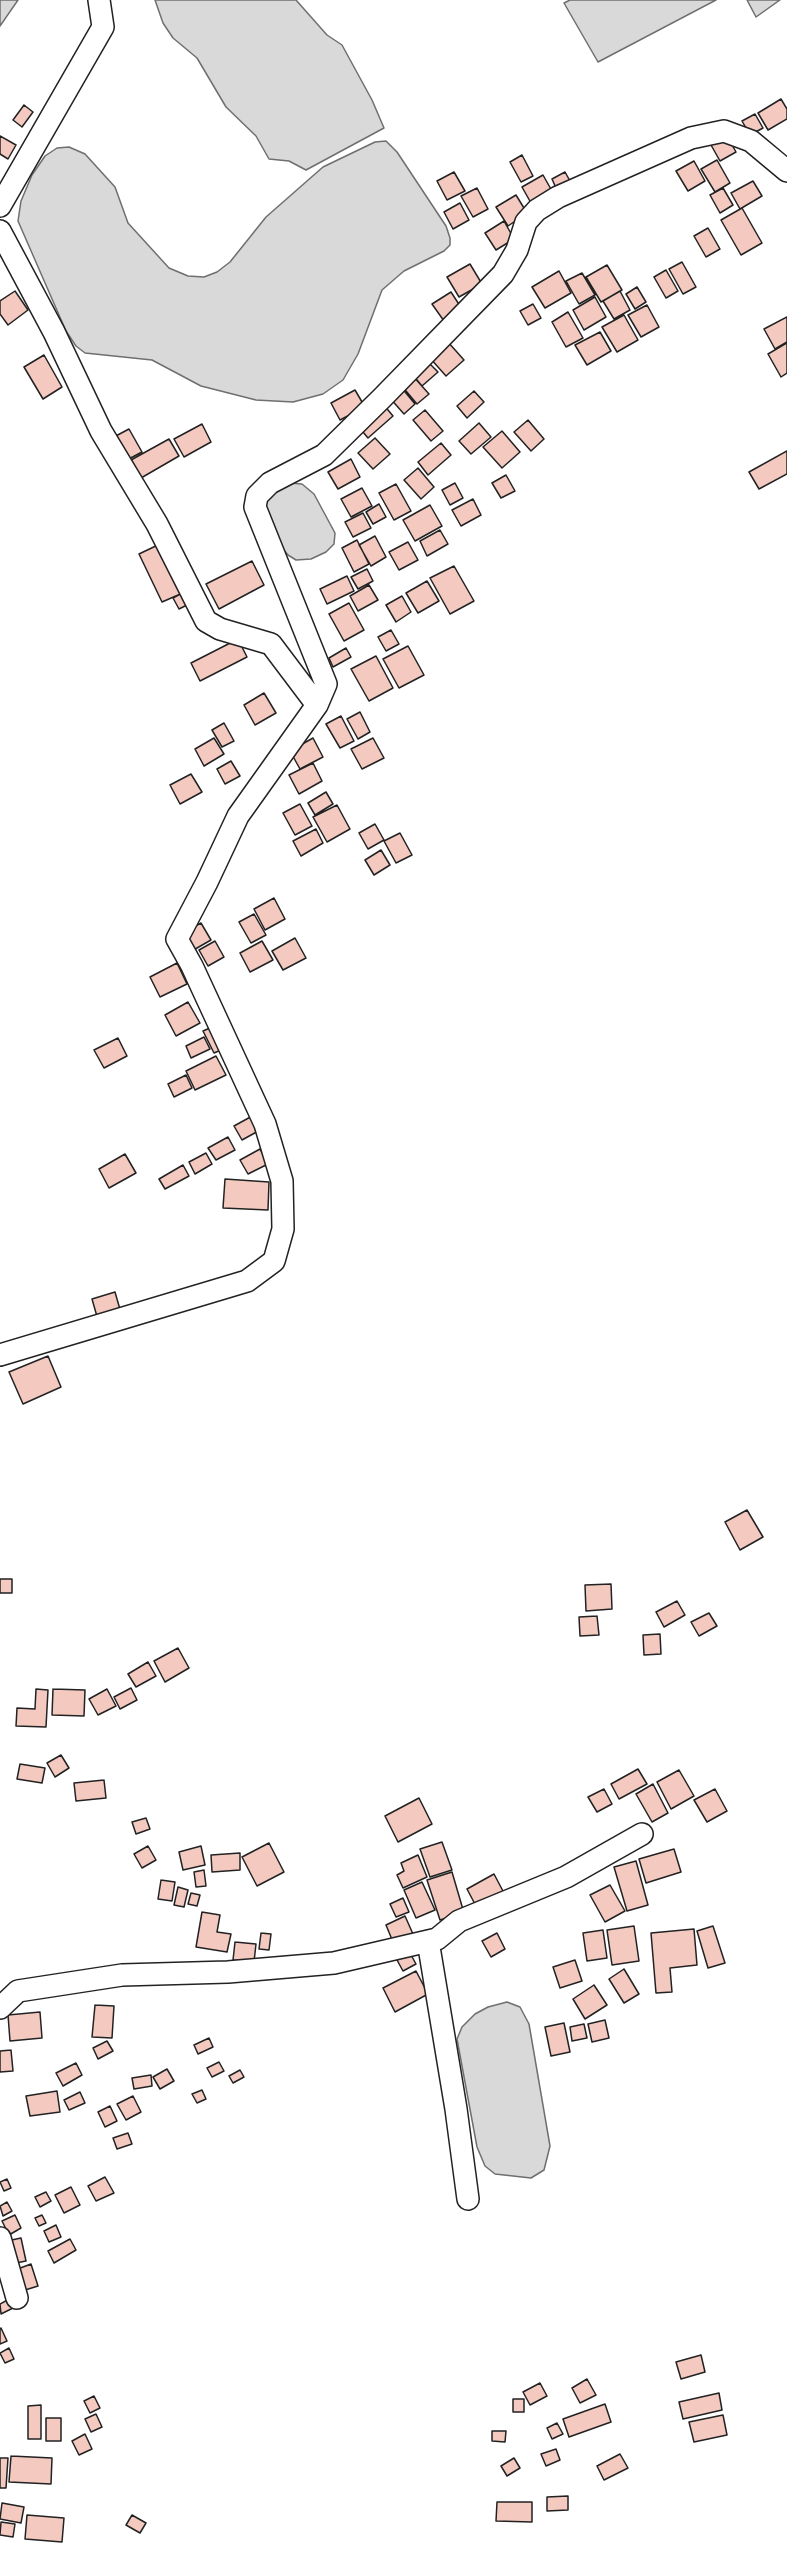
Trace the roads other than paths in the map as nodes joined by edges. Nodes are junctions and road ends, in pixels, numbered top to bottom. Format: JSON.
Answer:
{"nodes":[{"id":1,"x":99,"y":0,"type":"edge"},
{"id":2,"x":787,"y":171,"type":"edge"},
{"id":3,"x":0,"y":206,"type":"edge"},
{"id":4,"x":0,"y":231,"type":"edge"},
{"id":5,"x":317,"y":705,"type":"junction"},
{"id":6,"x":0,"y":1355,"type":"edge"},
{"id":7,"x":642,"y":1834,"type":"dead end"},
{"id":8,"x":428,"y":1941,"type":"junction"},
{"id":9,"x":0,"y":2008,"type":"edge"},
{"id":10,"x":468,"y":2199,"type":"dead end"},
{"id":11,"x":0,"y":2238,"type":"edge"},
{"id":12,"x":17,"y":2298,"type":"dead end"}],
"edges":[{"from":1,"to":3,"type":"street"},
{"from":2,"to":5,"type":"street"},
{"from":4,"to":5,"type":"street"},
{"from":5,"to":6,"type":"street"},
{"from":7,"to":8,"type":"street"},
{"from":8,"to":9,"type":"street"},
{"from":8,"to":10,"type":"street"},
{"from":11,"to":12,"type":"street"}]}
